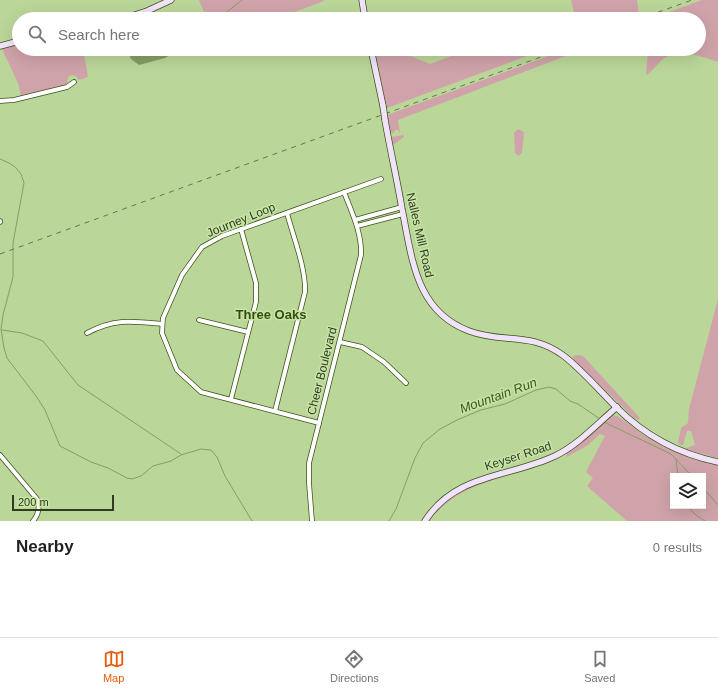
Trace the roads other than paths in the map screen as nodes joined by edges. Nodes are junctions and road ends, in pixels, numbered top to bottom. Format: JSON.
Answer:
{"nodes":[{"id":1,"x":171,"y":0,"type":"edge"},
{"id":2,"x":362,"y":0,"type":"edge"},
{"id":3,"x":144,"y":12,"type":"edge"},
{"id":4,"x":364,"y":12,"type":"edge"},
{"id":5,"x":12,"y":43,"type":"edge"},
{"id":6,"x":0,"y":46,"type":"edge"},
{"id":7,"x":372,"y":56,"type":"edge"},
{"id":8,"x":74,"y":82,"type":"dead end"},
{"id":9,"x":0,"y":101,"type":"edge"},
{"id":10,"x":381,"y":179,"type":"dead end"},
{"id":11,"x":344,"y":192,"type":"junction"},
{"id":12,"x":402,"y":207,"type":"junction"},
{"id":13,"x":287,"y":212,"type":"junction"},
{"id":14,"x":403,"y":214,"type":"junction"},
{"id":15,"x":355,"y":220,"type":"junction"},
{"id":16,"x":357,"y":226,"type":"junction"},
{"id":17,"x":241,"y":229,"type":"junction"},
{"id":18,"x":199,"y":320,"type":"dead end"},
{"id":19,"x":162,"y":324,"type":"junction"},
{"id":20,"x":248,"y":332,"type":"junction"},
{"id":21,"x":87,"y":333,"type":"dead end"},
{"id":22,"x":340,"y":342,"type":"junction"},
{"id":23,"x":406,"y":383,"type":"dead end"},
{"id":24,"x":231,"y":400,"type":"junction"},
{"id":25,"x":617,"y":407,"type":"junction"},
{"id":26,"x":275,"y":411,"type":"junction"},
{"id":27,"x":319,"y":423,"type":"junction"},
{"id":28,"x":0,"y":455,"type":"edge"},
{"id":29,"x":718,"y":462,"type":"edge"},
{"id":30,"x":33,"y":521,"type":"edge"},
{"id":31,"x":312,"y":521,"type":"edge"},
{"id":32,"x":425,"y":521,"type":"edge"}],
"edges":[{"from":1,"to":3,"type":"street"},
{"from":2,"to":4,"type":"street"},
{"from":5,"to":6,"type":"street"},
{"from":7,"to":12,"type":"street","name":"Nalles Mill Road","bridge":true},
{"from":8,"to":9,"type":"street"},
{"from":10,"to":11,"type":"street","name":"Journey Loop"},
{"from":11,"to":13,"type":"street","name":"Journey Loop"},
{"from":11,"to":15,"type":"street","name":"Cheer Boulevard"},
{"from":12,"to":14,"type":"street","name":"Nalles Mill Road"},
{"from":12,"to":15,"type":"street"},
{"from":13,"to":17,"type":"street","name":"Journey Loop"},
{"from":13,"to":26,"type":"street"},
{"from":14,"to":16,"type":"street"},
{"from":14,"to":25,"type":"street","name":"Nalles Mill Road"},
{"from":15,"to":16,"type":"street","name":"Cheer Boulevard"},
{"from":16,"to":22,"type":"street","name":"Cheer Boulevard"},
{"from":17,"to":19,"type":"street","name":"Journey Loop"},
{"from":17,"to":20,"type":"street"},
{"from":18,"to":20,"type":"street"},
{"from":19,"to":21,"type":"street"},
{"from":19,"to":24,"type":"street","name":"Journey Loop"},
{"from":20,"to":24,"type":"street"},
{"from":22,"to":23,"type":"street"},
{"from":22,"to":27,"type":"street","name":"Cheer Boulevard"},
{"from":24,"to":26,"type":"street","name":"Journey Loop"},
{"from":25,"to":29,"type":"street","name":"Nalles Mill Road"},
{"from":25,"to":32,"type":"street","name":"Keyser Road"},
{"from":26,"to":27,"type":"street","name":"Journey Loop"},
{"from":27,"to":31,"type":"street","name":"Cheer Boulevard"},
{"from":28,"to":30,"type":"street"}]}
